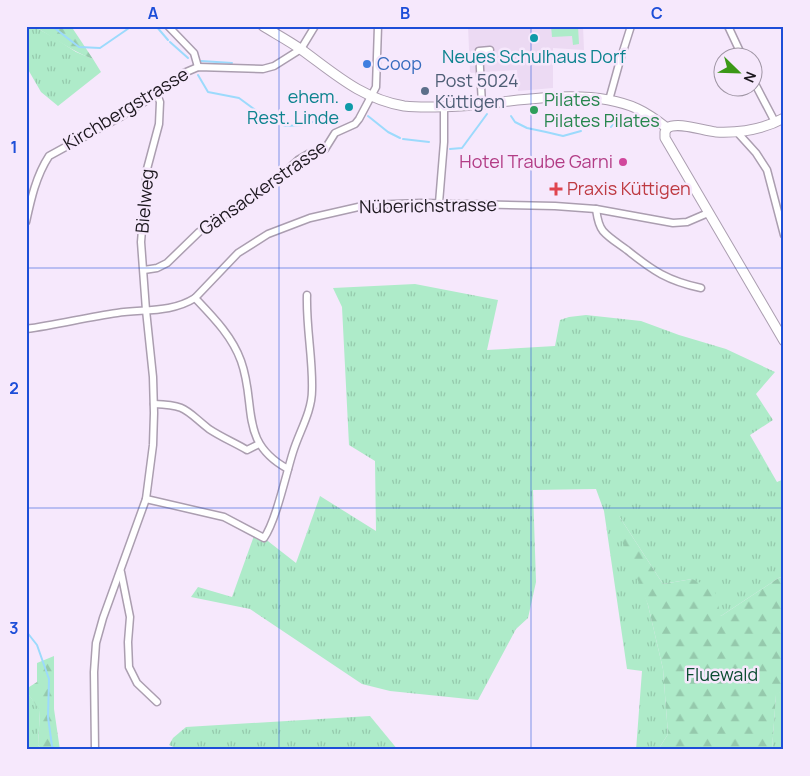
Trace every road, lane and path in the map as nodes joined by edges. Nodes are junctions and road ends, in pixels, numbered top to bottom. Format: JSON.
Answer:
{"nodes":[{"id":1,"x":168,"y":26,"type":"edge"},
{"id":2,"x":263,"y":26,"type":"edge"},
{"id":3,"x":315,"y":26,"type":"edge"},
{"id":4,"x":378,"y":26,"type":"edge"},
{"id":5,"x":631,"y":26,"type":"edge"},
{"id":6,"x":728,"y":26,"type":"edge"},
{"id":7,"x":738,"y":48,"type":"edge"},
{"id":8,"x":300,"y":49,"type":"junction"},
{"id":9,"x":490,"y":50,"type":"dead end"},
{"id":10,"x":198,"y":67,"type":"junction"},
{"id":11,"x":157,"y":94,"type":"junction"},
{"id":12,"x":371,"y":96,"type":"junction"},
{"id":13,"x":762,"y":97,"type":"edge"},
{"id":14,"x":609,"y":100,"type":"junction"},
{"id":15,"x":482,"y":104,"type":"junction"},
{"id":16,"x":444,"y":107,"type":"junction"},
{"id":17,"x":784,"y":118,"type":"edge"},
{"id":18,"x":775,"y":122,"type":"junction"},
{"id":19,"x":667,"y":128,"type":"junction"},
{"id":20,"x":737,"y":132,"type":"junction"},
{"id":21,"x":440,"y":203,"type":"junction"},
{"id":22,"x":596,"y":209,"type":"junction"},
{"id":23,"x":708,"y":213,"type":"junction"},
{"id":24,"x":26,"y":222,"type":"edge"},
{"id":25,"x":784,"y":235,"type":"edge"},
{"id":26,"x":144,"y":270,"type":"junction"},
{"id":27,"x":701,"y":288,"type":"dead end"},
{"id":28,"x":307,"y":295,"type":"dead end"},
{"id":29,"x":195,"y":298,"type":"junction"},
{"id":30,"x":146,"y":310,"type":"junction"},
{"id":31,"x":26,"y":328,"type":"edge"},
{"id":32,"x":784,"y":341,"type":"edge"},
{"id":33,"x":154,"y":404,"type":"junction"},
{"id":34,"x":259,"y":444,"type":"junction"},
{"id":35,"x":288,"y":469,"type":"junction"},
{"id":36,"x":146,"y":499,"type":"junction"},
{"id":37,"x":121,"y":571,"type":"junction"},
{"id":38,"x":157,"y":702,"type":"dead end"},
{"id":39,"x":95,"y":750,"type":"edge"}],
"edges":[{"from":1,"to":10,"type":"street"},
{"from":2,"to":8,"type":"street"},
{"from":3,"to":8,"type":"street"},
{"from":4,"to":12,"type":"street","name":"Gänsackerstrasse"},
{"from":5,"to":14,"type":"street"},
{"from":6,"to":7,"type":"street"},
{"from":8,"to":10,"type":"street","name":"Kirchbergstrasse"},
{"from":8,"to":12,"type":"street"},
{"from":9,"to":15,"type":"street"},
{"from":10,"to":11,"type":"street","name":"Kirchbergstrasse"},
{"from":11,"to":24,"type":"street","name":"Kirchbergstrasse"},
{"from":11,"to":26,"type":"street","name":"Bielweg"},
{"from":12,"to":16,"type":"street"},
{"from":12,"to":26,"type":"street","name":"Gänsackerstrasse"},
{"from":13,"to":18,"type":"street"},
{"from":14,"to":15,"type":"street"},
{"from":14,"to":19,"type":"street"},
{"from":15,"to":16,"type":"street"},
{"from":16,"to":21,"type":"street"},
{"from":17,"to":18,"type":"street"},
{"from":18,"to":20,"type":"street"},
{"from":19,"to":20,"type":"street"},
{"from":19,"to":23,"type":"street"},
{"from":20,"to":25,"type":"street"},
{"from":21,"to":22,"type":"street","name":"Nüberichstrasse"},
{"from":21,"to":29,"type":"street","name":"Nüberichstrasse"},
{"from":22,"to":23,"type":"street","name":"Nüberichstrasse"},
{"from":22,"to":27,"type":"street"},
{"from":23,"to":32,"type":"street"},
{"from":26,"to":30,"type":"street","name":"Bielweg"},
{"from":28,"to":35,"type":"street"},
{"from":29,"to":30,"type":"street","name":"Nüberichstrasse"},
{"from":29,"to":34,"type":"street"},
{"from":30,"to":31,"type":"street","name":"Nüberichstrasse"},
{"from":30,"to":33,"type":"street","name":"Bielweg"},
{"from":33,"to":34,"type":"street"},
{"from":33,"to":36,"type":"street","name":"Bielweg"},
{"from":34,"to":35,"type":"street"},
{"from":35,"to":36,"type":"street"},
{"from":36,"to":37,"type":"street","name":"Bielweg"},
{"from":37,"to":38,"type":"street"},
{"from":37,"to":39,"type":"street","name":"Bielweg"}]}
